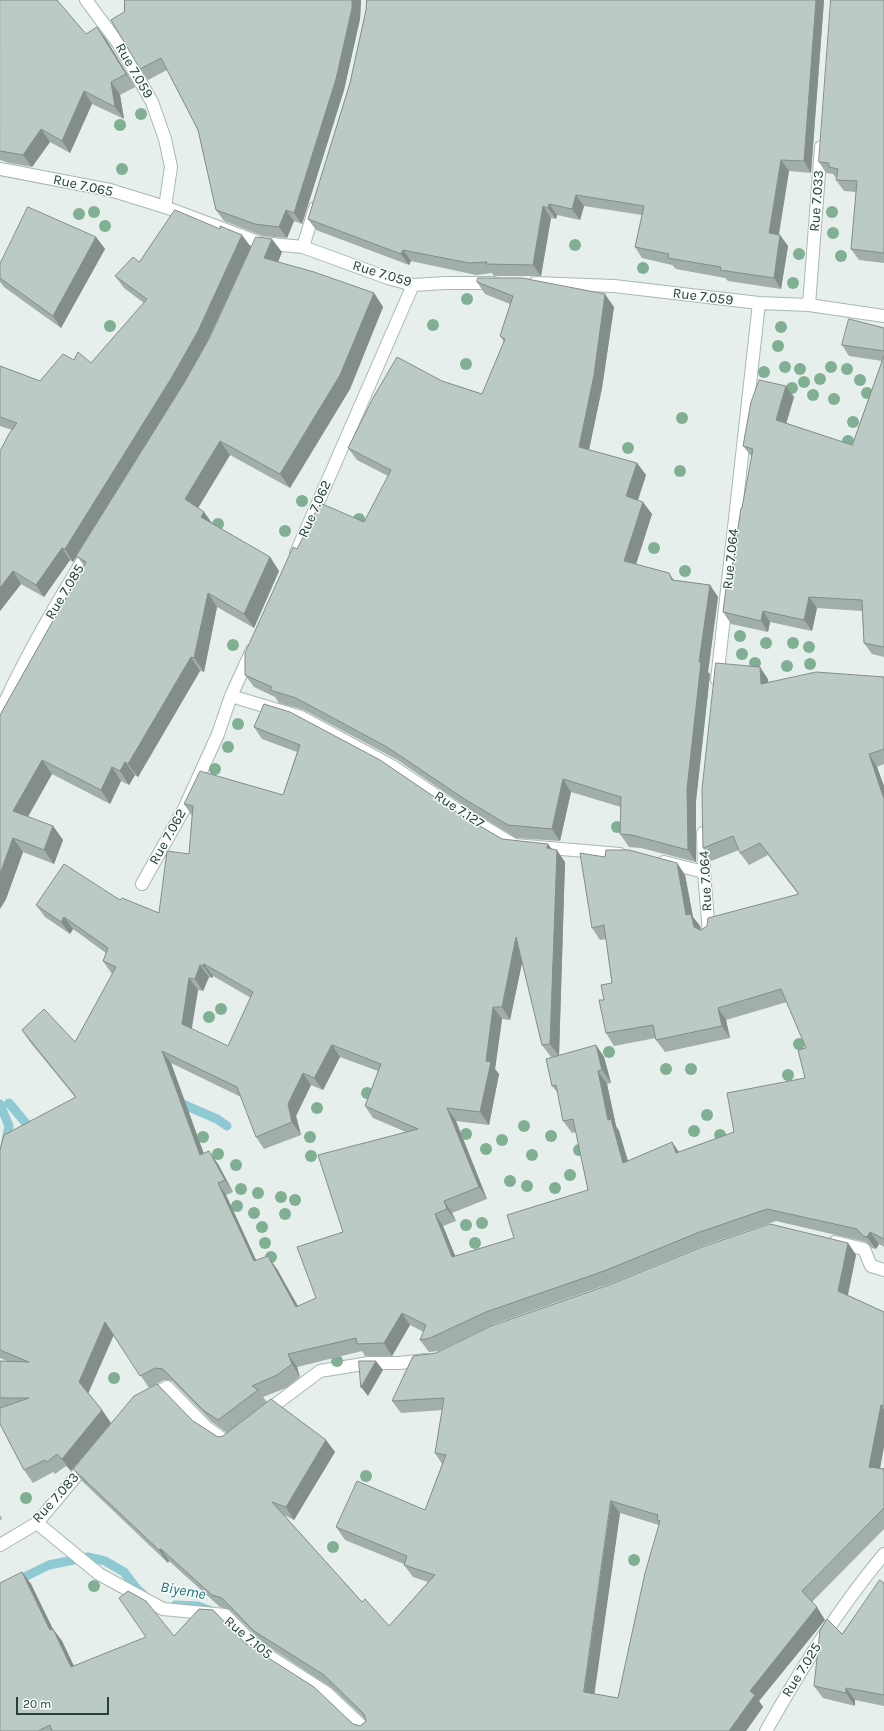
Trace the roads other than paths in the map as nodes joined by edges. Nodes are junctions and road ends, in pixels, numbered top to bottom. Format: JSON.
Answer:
{"nodes":[{"id":1,"x":86,"y":0,"type":"edge"},
{"id":2,"x":821,"y":138,"type":"edge"},
{"id":3,"x":0,"y":169,"type":"edge"},
{"id":4,"x":319,"y":195,"type":"edge"},
{"id":5,"x":165,"y":207,"type":"junction"},
{"id":6,"x":261,"y":243,"type":"junction"},
{"id":7,"x":304,"y":247,"type":"junction"},
{"id":8,"x":255,"y":257,"type":"edge"},
{"id":9,"x":508,"y":283,"type":"edge"},
{"id":10,"x":523,"y":283,"type":"edge"},
{"id":11,"x":413,"y":285,"type":"junction"},
{"id":12,"x":759,"y":303,"type":"junction"},
{"id":13,"x":809,"y":305,"type":"junction"},
{"id":14,"x":884,"y":316,"type":"edge"},
{"id":15,"x":96,"y":539,"type":"edge"},
{"id":16,"x":291,"y":563,"type":"edge"},
{"id":17,"x":256,"y":640,"type":"edge"},
{"id":18,"x":716,"y":694,"type":"edge"},
{"id":19,"x":230,"y":696,"type":"junction"},
{"id":20,"x":0,"y":713,"type":"edge"},
{"id":21,"x":703,"y":817,"type":"edge"},
{"id":22,"x":631,"y":855,"type":"edge"},
{"id":23,"x":653,"y":859,"type":"edge"},
{"id":24,"x":704,"y":872,"type":"junction"},
{"id":25,"x":142,"y":884,"type":"dead end"},
{"id":26,"x":709,"y":935,"type":"edge"},
{"id":27,"x":821,"y":1238,"type":"edge"},
{"id":28,"x":884,"y":1270,"type":"edge"},
{"id":29,"x":440,"y":1358,"type":"edge"},
{"id":30,"x":137,"y":1403,"type":"edge"},
{"id":31,"x":252,"y":1423,"type":"edge"},
{"id":32,"x":240,"y":1433,"type":"edge"},
{"id":33,"x":96,"y":1453,"type":"edge"},
{"id":34,"x":37,"y":1523,"type":"junction"},
{"id":35,"x":0,"y":1545,"type":"edge"},
{"id":36,"x":884,"y":1554,"type":"edge"},
{"id":37,"x":367,"y":1731,"type":"edge"},
{"id":38,"x":766,"y":1731,"type":"edge"}],
"edges":[{"from":1,"to":5,"type":"street","name":"Rue 7.059"},
{"from":2,"to":13,"type":"street","name":"Rue 7.033"},
{"from":3,"to":5,"type":"street","name":"Rue 7.065"},
{"from":4,"to":7,"type":"street"},
{"from":5,"to":6,"type":"street","name":"Rue 7.059"},
{"from":6,"to":7,"type":"street","name":"Rue 7.059"},
{"from":6,"to":8,"type":"street"},
{"from":7,"to":11,"type":"street","name":"Rue 7.059"},
{"from":9,"to":11,"type":"street","name":"Rue 7.059"},
{"from":10,"to":12,"type":"street","name":"Rue 7.059"},
{"from":11,"to":16,"type":"street","name":"Rue 7.062"},
{"from":12,"to":13,"type":"street","name":"Rue 7.059"},
{"from":12,"to":18,"type":"street","name":"Rue 7.064"},
{"from":13,"to":14,"type":"street","name":"Rue 7.059"},
{"from":15,"to":20,"type":"street","name":"Rue 7.085"},
{"from":17,"to":19,"type":"street","name":"Rue 7.062"},
{"from":19,"to":22,"type":"street","name":"Rue 7.127"},
{"from":19,"to":25,"type":"street","name":"Rue 7.062"},
{"from":21,"to":24,"type":"street","name":"Rue 7.064"},
{"from":23,"to":24,"type":"street"},
{"from":24,"to":26,"type":"street","name":"Rue 7.064"},
{"from":27,"to":28,"type":"street"},
{"from":29,"to":31,"type":"street"},
{"from":30,"to":32,"type":"street"},
{"from":33,"to":34,"type":"street","name":"Rue 7.083"},
{"from":34,"to":35,"type":"street","name":"Rue 7.083"},
{"from":34,"to":37,"type":"street","name":"Rue 7.105"},
{"from":36,"to":38,"type":"street","name":"Rue 7.025"}]}
